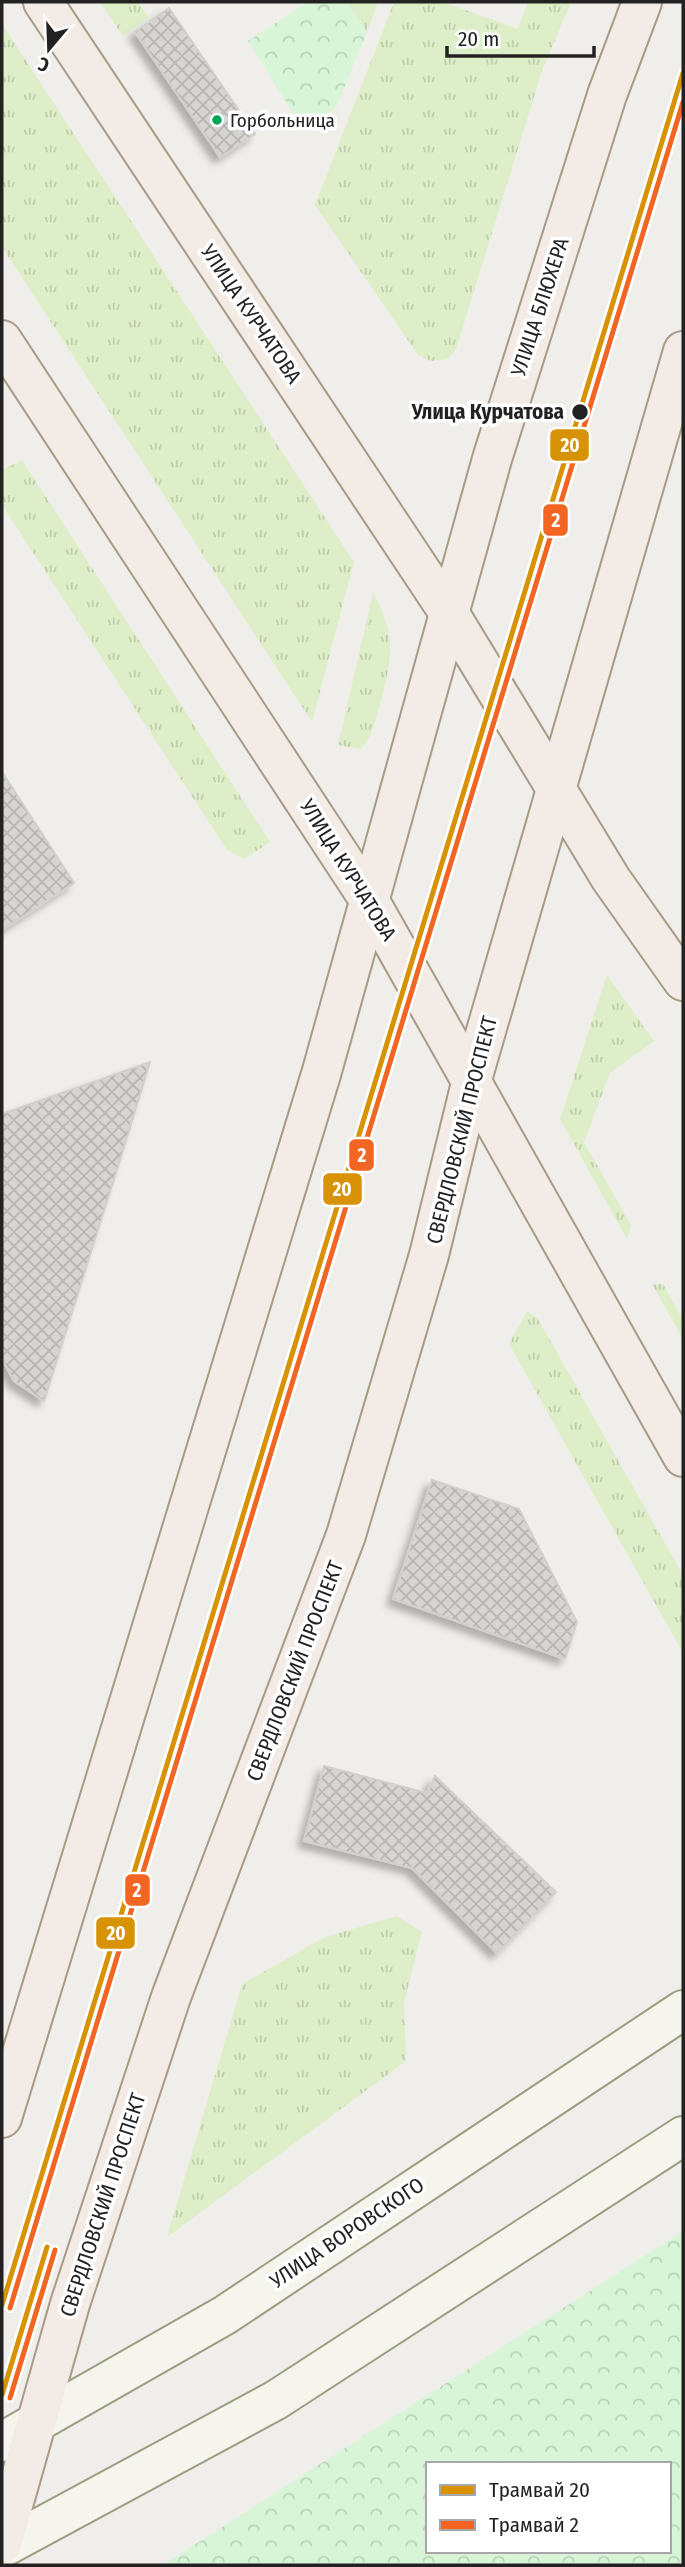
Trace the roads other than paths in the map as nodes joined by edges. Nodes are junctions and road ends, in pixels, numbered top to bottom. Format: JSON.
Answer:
{"nodes":[{"id":1,"x":43,"y":2,"type":"edge"},
{"id":2,"x":642,"y":2,"type":"edge"},
{"id":3,"x":2,"y":340,"type":"edge"},
{"id":4,"x":683,"y":351,"type":"edge"},
{"id":5,"x":451,"y":616,"type":"junction"},
{"id":6,"x":557,"y":789,"type":"junction"},
{"id":7,"x":368,"y":898,"type":"junction"},
{"id":8,"x":683,"y":981,"type":"edge"},
{"id":9,"x":471,"y":1083,"type":"junction"},
{"id":10,"x":683,"y":1457,"type":"edge"},
{"id":11,"x":683,"y":2010,"type":"edge"},
{"id":12,"x":2,"y":2118,"type":"edge"},
{"id":13,"x":683,"y":2136,"type":"edge"},
{"id":14,"x":18,"y":2433,"type":"edge"},
{"id":15,"x":2,"y":2546,"type":"edge"}],
"edges":[{"from":1,"to":5,"type":"main road","name":"УЛИЦА КУРЧАТОВА"},
{"from":2,"to":5,"type":"main road","name":"УЛИЦА БЛЮХЕРА"},
{"from":3,"to":7,"type":"main road","name":"УЛИЦА КУРЧАТОВА"},
{"from":4,"to":6,"type":"main road"},
{"from":5,"to":6,"type":"main road","name":"УЛИЦА КУРЧАТОВА"},
{"from":5,"to":7,"type":"main road"},
{"from":6,"to":8,"type":"main road","name":"УЛИЦА КУРЧАТОВА"},
{"from":6,"to":9,"type":"main road","name":"СВЕРДЛОВСКИЙ ПРОСПЕКТ"},
{"from":7,"to":9,"type":"main road","name":"УЛИЦА КУРЧАТОВА"},
{"from":7,"to":12,"type":"main road"},
{"from":9,"to":10,"type":"main road","name":"УЛИЦА КУРЧАТОВА"},
{"from":9,"to":14,"type":"main road","name":"СВЕРДЛОВСКИЙ ПРОСПЕКТ"},
{"from":11,"to":14,"type":"main road","name":"УЛИЦА ВОРОВСКОГО"},
{"from":13,"to":15,"type":"main road"},
{"from":14,"to":15,"type":"main road","name":"СВЕРДЛОВСКИЙ ПРОСПЕКТ"}]}
